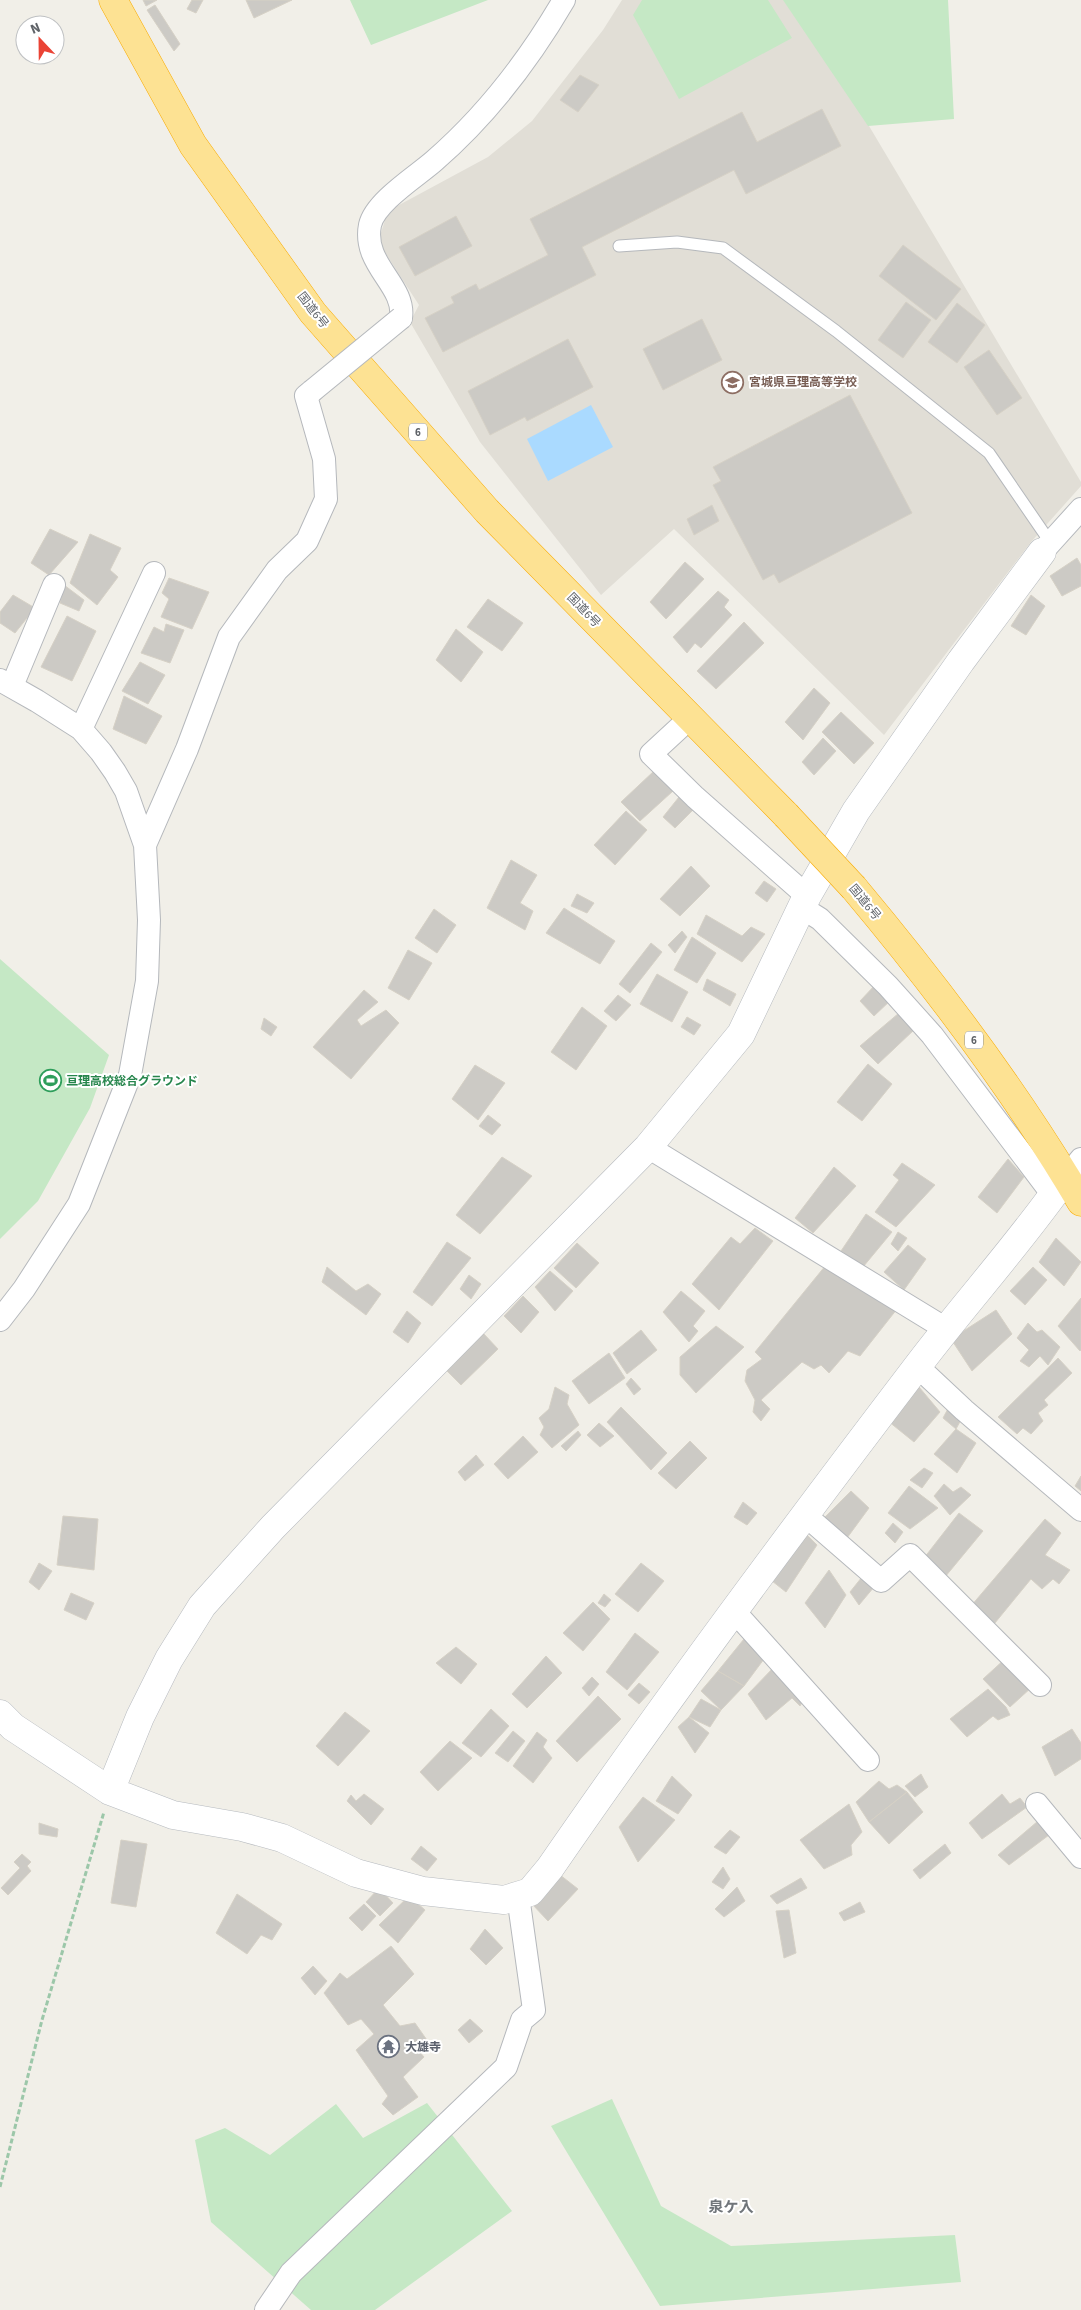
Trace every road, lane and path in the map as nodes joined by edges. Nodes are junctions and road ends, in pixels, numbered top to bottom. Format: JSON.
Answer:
{"nodes":[{"id":1,"x":113,"y":0,"type":"edge"},
{"id":2,"x":564,"y":0,"type":"edge"},
{"id":3,"x":619,"y":246,"type":"dead end"},
{"id":4,"x":1081,"y":510,"type":"edge"},
{"id":5,"x":1046,"y":547,"type":"junction"},
{"id":6,"x":154,"y":573,"type":"dead end"},
{"id":7,"x":54,"y":586,"type":"dead end"},
{"id":8,"x":6,"y":683,"type":"edge"},
{"id":9,"x":690,"y":718,"type":"junction"},
{"id":10,"x":80,"y":729,"type":"junction"},
{"id":11,"x":145,"y":845,"type":"junction"},
{"id":12,"x":804,"y":902,"type":"junction"},
{"id":13,"x":648,"y":1147,"type":"junction"},
{"id":14,"x":1067,"y":1177,"type":"edge"},
{"id":15,"x":1081,"y":1202,"type":"edge"},
{"id":16,"x":0,"y":1320,"type":"edge"},
{"id":17,"x":946,"y":1329,"type":"junction"},
{"id":18,"x":917,"y":1366,"type":"junction"},
{"id":19,"x":1081,"y":1510,"type":"edge"},
{"id":20,"x":805,"y":1515,"type":"junction"},
{"id":21,"x":734,"y":1610,"type":"junction"},
{"id":22,"x":1040,"y":1685,"type":"dead end"},
{"id":23,"x":0,"y":1714,"type":"edge"},
{"id":24,"x":868,"y":1760,"type":"dead end"},
{"id":25,"x":110,"y":1791,"type":"junction"},
{"id":26,"x":1037,"y":1804,"type":"dead end"},
{"id":27,"x":1081,"y":1858,"type":"edge"},
{"id":28,"x":518,"y":1896,"type":"junction"},
{"id":29,"x":0,"y":2187,"type":"edge"},
{"id":30,"x":266,"y":2310,"type":"edge"}],
"edges":[{"from":1,"to":9,"type":"highway","name":"国道6号","number":"6"},
{"from":2,"to":11,"type":"street","bridge":true},
{"from":3,"to":5,"type":"lane"},
{"from":4,"to":5,"type":"street"},
{"from":5,"to":12,"type":"street"},
{"from":6,"to":10,"type":"street"},
{"from":7,"to":8,"type":"street"},
{"from":8,"to":10,"type":"street"},
{"from":9,"to":12,"type":"street"},
{"from":9,"to":14,"type":"highway","name":"国道6号","number":"6","bridge":true},
{"from":10,"to":11,"type":"street"},
{"from":11,"to":16,"type":"street"},
{"from":12,"to":13,"type":"street"},
{"from":12,"to":14,"type":"street"},
{"from":13,"to":17,"type":"street"},
{"from":13,"to":25,"type":"street"},
{"from":14,"to":15,"type":"highway","name":"国道6号","number":"6"},
{"from":14,"to":17,"type":"street"},
{"from":17,"to":18,"type":"street"},
{"from":18,"to":19,"type":"street"},
{"from":18,"to":20,"type":"street"},
{"from":20,"to":21,"type":"street"},
{"from":20,"to":22,"type":"street"},
{"from":21,"to":24,"type":"street"},
{"from":21,"to":28,"type":"street"},
{"from":23,"to":25,"type":"street"},
{"from":25,"to":28,"type":"street"},
{"from":25,"to":29,"type":"path"},
{"from":26,"to":27,"type":"street"},
{"from":28,"to":30,"type":"street"}]}
